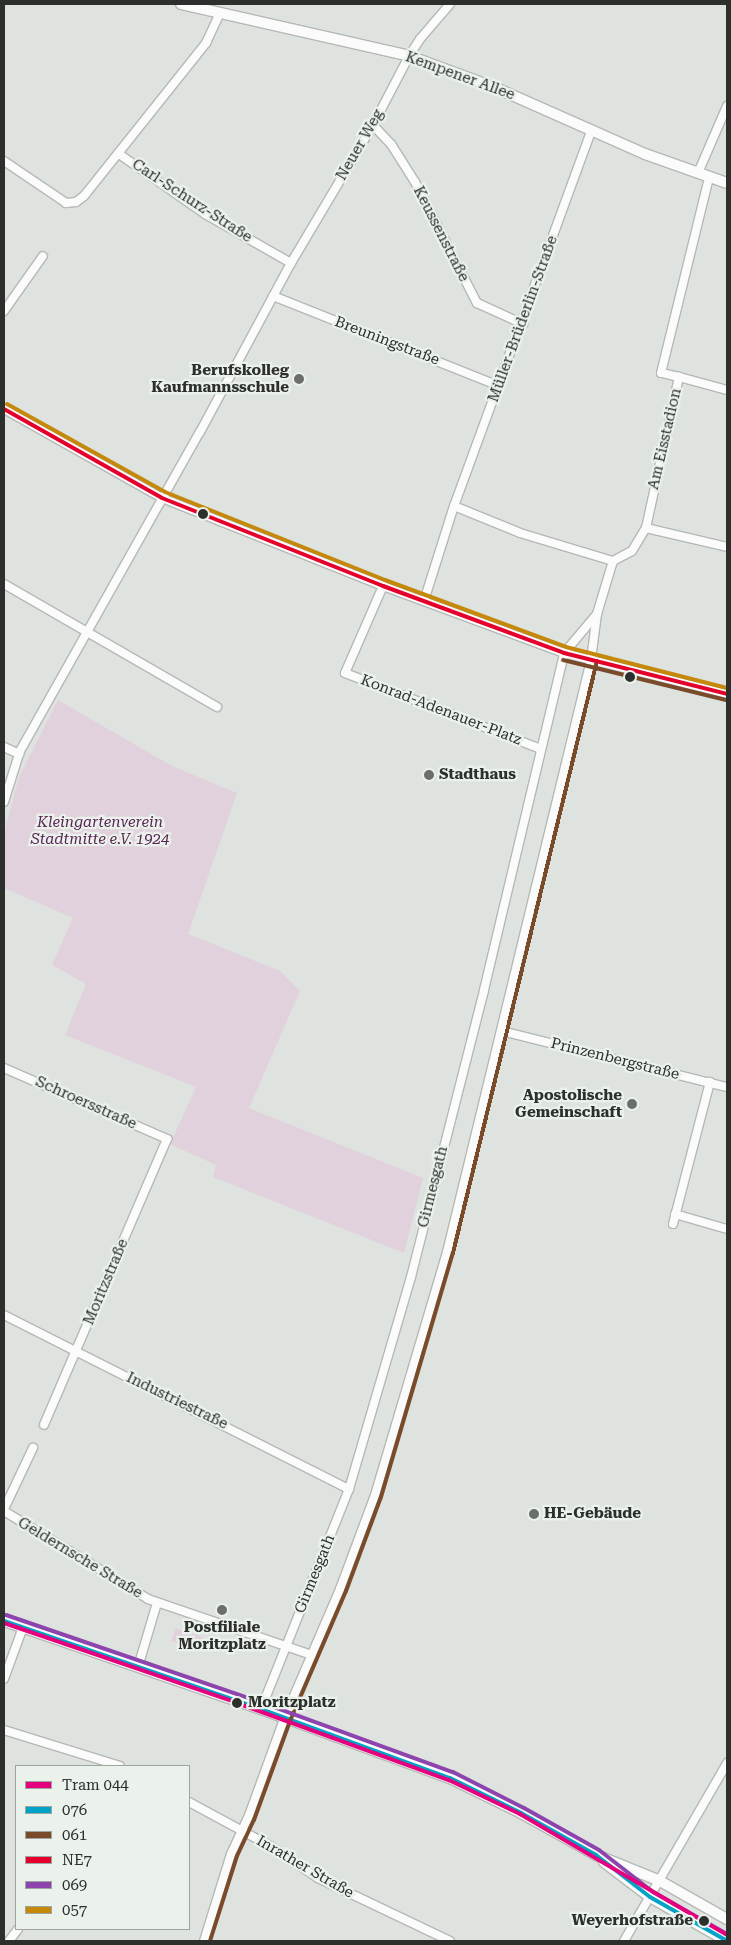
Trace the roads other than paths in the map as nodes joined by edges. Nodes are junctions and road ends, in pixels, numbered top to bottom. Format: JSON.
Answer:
{"nodes":[{"id":1,"x":181,"y":4,"type":"edge"},
{"id":2,"x":450,"y":4,"type":"edge"},
{"id":3,"x":220,"y":13,"type":"junction"},
{"id":4,"x":409,"y":56,"type":"junction"},
{"id":5,"x":727,"y":106,"type":"edge"},
{"id":6,"x":372,"y":125,"type":"junction"},
{"id":7,"x":591,"y":132,"type":"junction"},
{"id":8,"x":119,"y":154,"type":"junction"},
{"id":9,"x":4,"y":161,"type":"edge"},
{"id":10,"x":698,"y":173,"type":"junction"},
{"id":11,"x":709,"y":177,"type":"junction"},
{"id":12,"x":727,"y":182,"type":"edge"},
{"id":13,"x":43,"y":256,"type":"dead end"},
{"id":14,"x":291,"y":263,"type":"junction"},
{"id":15,"x":273,"y":296,"type":"junction"},
{"id":16,"x":4,"y":311,"type":"edge"},
{"id":17,"x":522,"y":324,"type":"junction"},
{"id":18,"x":679,"y":377,"type":"junction"},
{"id":19,"x":500,"y":386,"type":"junction"},
{"id":20,"x":727,"y":390,"type":"edge"},
{"id":21,"x":4,"y":409,"type":"edge"},
{"id":22,"x":162,"y":498,"type":"junction"},
{"id":23,"x":454,"y":506,"type":"junction"},
{"id":24,"x":646,"y":528,"type":"junction"},
{"id":25,"x":727,"y":547,"type":"edge"},
{"id":26,"x":613,"y":561,"type":"junction"},
{"id":27,"x":4,"y":584,"type":"edge"},
{"id":28,"x":383,"y":586,"type":"junction"},
{"id":29,"x":424,"y":600,"type":"junction"},
{"id":30,"x":598,"y":614,"type":"junction"},
{"id":31,"x":87,"y":632,"type":"junction"},
{"id":32,"x":564,"y":653,"type":"junction"},
{"id":33,"x":591,"y":660,"type":"junction"},
{"id":34,"x":727,"y":694,"type":"edge"},
{"id":35,"x":217,"y":707,"type":"dead end"},
{"id":36,"x":4,"y":747,"type":"edge"},
{"id":37,"x":541,"y":749,"type":"junction"},
{"id":38,"x":19,"y":754,"type":"junction"},
{"id":39,"x":4,"y":802,"type":"edge"},
{"id":40,"x":502,"y":1032,"type":"junction"},
{"id":41,"x":4,"y":1068,"type":"edge"},
{"id":42,"x":710,"y":1082,"type":"junction"},
{"id":43,"x":727,"y":1087,"type":"edge"},
{"id":44,"x":167,"y":1139,"type":"joint"},
{"id":45,"x":675,"y":1214,"type":"junction"},
{"id":46,"x":673,"y":1224,"type":"dead end"},
{"id":47,"x":727,"y":1229,"type":"edge"},
{"id":48,"x":4,"y":1315,"type":"edge"},
{"id":49,"x":76,"y":1352,"type":"junction"},
{"id":50,"x":44,"y":1425,"type":"dead end"},
{"id":51,"x":33,"y":1448,"type":"dead end"},
{"id":52,"x":349,"y":1489,"type":"junction"},
{"id":53,"x":4,"y":1510,"type":"edge"},
{"id":54,"x":157,"y":1603,"type":"junction"},
{"id":55,"x":4,"y":1621,"type":"edge"},
{"id":56,"x":23,"y":1627,"type":"junction"},
{"id":57,"x":287,"y":1645,"type":"junction"},
{"id":58,"x":312,"y":1655,"type":"junction"},
{"id":59,"x":138,"y":1667,"type":"junction"},
{"id":60,"x":4,"y":1679,"type":"edge"},
{"id":61,"x":261,"y":1709,"type":"junction"},
{"id":62,"x":285,"y":1717,"type":"junction"},
{"id":63,"x":4,"y":1730,"type":"edge"},
{"id":64,"x":727,"y":1762,"type":"edge"},
{"id":65,"x":117,"y":1765,"type":"edge"},
{"id":66,"x":190,"y":1803,"type":"edge"},
{"id":67,"x":242,"y":1830,"type":"junction"},
{"id":68,"x":596,"y":1855,"type":"junction"},
{"id":69,"x":660,"y":1881,"type":"junction"},
{"id":70,"x":650,"y":1897,"type":"junction"},
{"id":71,"x":727,"y":1919,"type":"edge"},
{"id":72,"x":17,"y":1930,"type":"edge"},
{"id":73,"x":9,"y":1941,"type":"edge"},
{"id":74,"x":204,"y":1941,"type":"edge"},
{"id":75,"x":450,"y":1941,"type":"edge"},
{"id":76,"x":624,"y":1941,"type":"edge"},
{"id":77,"x":727,"y":1941,"type":"edge"}],
"edges":[{"from":1,"to":3,"type":"street","name":"Kempener Allee"},
{"from":2,"to":4,"type":"street","name":"Neuer Weg"},
{"from":3,"to":4,"type":"street","name":"Kempener Allee"},
{"from":3,"to":8,"type":"street","name":"Carl-Schurz-Straße"},
{"from":4,"to":6,"type":"street","name":"Neuer Weg"},
{"from":4,"to":7,"type":"street","name":"Kempener Allee"},
{"from":5,"to":10,"type":"street"},
{"from":6,"to":14,"type":"street","name":"Neuer Weg"},
{"from":6,"to":17,"type":"street","name":"Keussenstraße"},
{"from":7,"to":10,"type":"street","name":"Kempener Allee"},
{"from":7,"to":17,"type":"street","name":"Müller-Brüderlin-Straße"},
{"from":8,"to":9,"type":"street","name":"Carl-Schurz-Straße"},
{"from":8,"to":14,"type":"street","name":"Carl-Schurz-Straße"},
{"from":10,"to":11,"type":"street","name":"Kempener Allee"},
{"from":11,"to":12,"type":"street","name":"Kempener Allee"},
{"from":11,"to":18,"type":"street","name":"Am Eisstadion"},
{"from":13,"to":16,"type":"street"},
{"from":14,"to":15,"type":"street","name":"Neuer Weg"},
{"from":15,"to":19,"type":"street","name":"Breuningstraße"},
{"from":15,"to":22,"type":"street","name":"Neuer Weg"},
{"from":17,"to":19,"type":"street","name":"Müller-Brüderlin-Straße"},
{"from":18,"to":20,"type":"street"},
{"from":18,"to":24,"type":"street","name":"Am Eisstadion"},
{"from":19,"to":23,"type":"street","name":"Müller-Brüderlin-Straße"},
{"from":21,"to":22,"type":"street"},
{"from":22,"to":28,"type":"street"},
{"from":22,"to":31,"type":"street","name":"Neuer Weg"},
{"from":23,"to":26,"type":"street"},
{"from":23,"to":29,"type":"street","name":"Müller-Brüderlin-Straße"},
{"from":24,"to":25,"type":"street"},
{"from":24,"to":26,"type":"street","name":"Am Eisstadion"},
{"from":26,"to":30,"type":"street"},
{"from":27,"to":31,"type":"street"},
{"from":28,"to":29,"type":"street"},
{"from":28,"to":37,"type":"street","name":"Konrad-Adenauer-Platz"},
{"from":29,"to":32,"type":"street"},
{"from":30,"to":32,"type":"street"},
{"from":30,"to":33,"type":"street"},
{"from":31,"to":35,"type":"street"},
{"from":31,"to":38,"type":"street","name":"Neuer Weg"},
{"from":32,"to":33,"type":"street"},
{"from":32,"to":37,"type":"street","name":"Girmesgath"},
{"from":33,"to":34,"type":"street"},
{"from":33,"to":40,"type":"street","name":"Girmesgath"},
{"from":36,"to":38,"type":"street"},
{"from":37,"to":52,"type":"street","name":"Girmesgath"},
{"from":38,"to":39,"type":"street","name":"Neuer Weg"},
{"from":40,"to":42,"type":"street","name":"Prinzenbergstraße"},
{"from":40,"to":58,"type":"street","name":"Girmesgath"},
{"from":41,"to":44,"type":"street","name":"Schroersstraße"},
{"from":42,"to":43,"type":"street","name":"Prinzenbergstraße"},
{"from":42,"to":45,"type":"street"},
{"from":44,"to":49,"type":"street","name":"Moritzstraße"},
{"from":45,"to":46,"type":"street"},
{"from":45,"to":47,"type":"street"},
{"from":48,"to":49,"type":"street","name":"Industriestraße"},
{"from":49,"to":50,"type":"street","name":"Moritzstraße"},
{"from":49,"to":52,"type":"street","name":"Industriestraße"},
{"from":51,"to":53,"type":"street"},
{"from":52,"to":57,"type":"street","name":"Girmesgath"},
{"from":53,"to":54,"type":"street","name":"Geldernsche Straße"},
{"from":54,"to":57,"type":"street"},
{"from":54,"to":59,"type":"street"},
{"from":55,"to":56,"type":"street"},
{"from":56,"to":59,"type":"street"},
{"from":56,"to":60,"type":"street"},
{"from":57,"to":58,"type":"street"},
{"from":57,"to":61,"type":"street","name":"Girmesgath"},
{"from":58,"to":62,"type":"street","name":"Girmesgath"},
{"from":59,"to":61,"type":"street"},
{"from":61,"to":62,"type":"street"},
{"from":62,"to":67,"type":"street","name":"Girmesgath"},
{"from":62,"to":68,"type":"street"},
{"from":63,"to":65,"type":"street"},
{"from":64,"to":69,"type":"street"},
{"from":66,"to":67,"type":"street","name":"Inrather Straße"},
{"from":67,"to":74,"type":"street","name":"Girmesgath"},
{"from":67,"to":75,"type":"street","name":"Inrather Straße"},
{"from":68,"to":69,"type":"street"},
{"from":68,"to":70,"type":"street"},
{"from":69,"to":70,"type":"street"},
{"from":69,"to":71,"type":"street"},
{"from":70,"to":76,"type":"street"},
{"from":70,"to":77,"type":"street"},
{"from":72,"to":73,"type":"street"}]}
